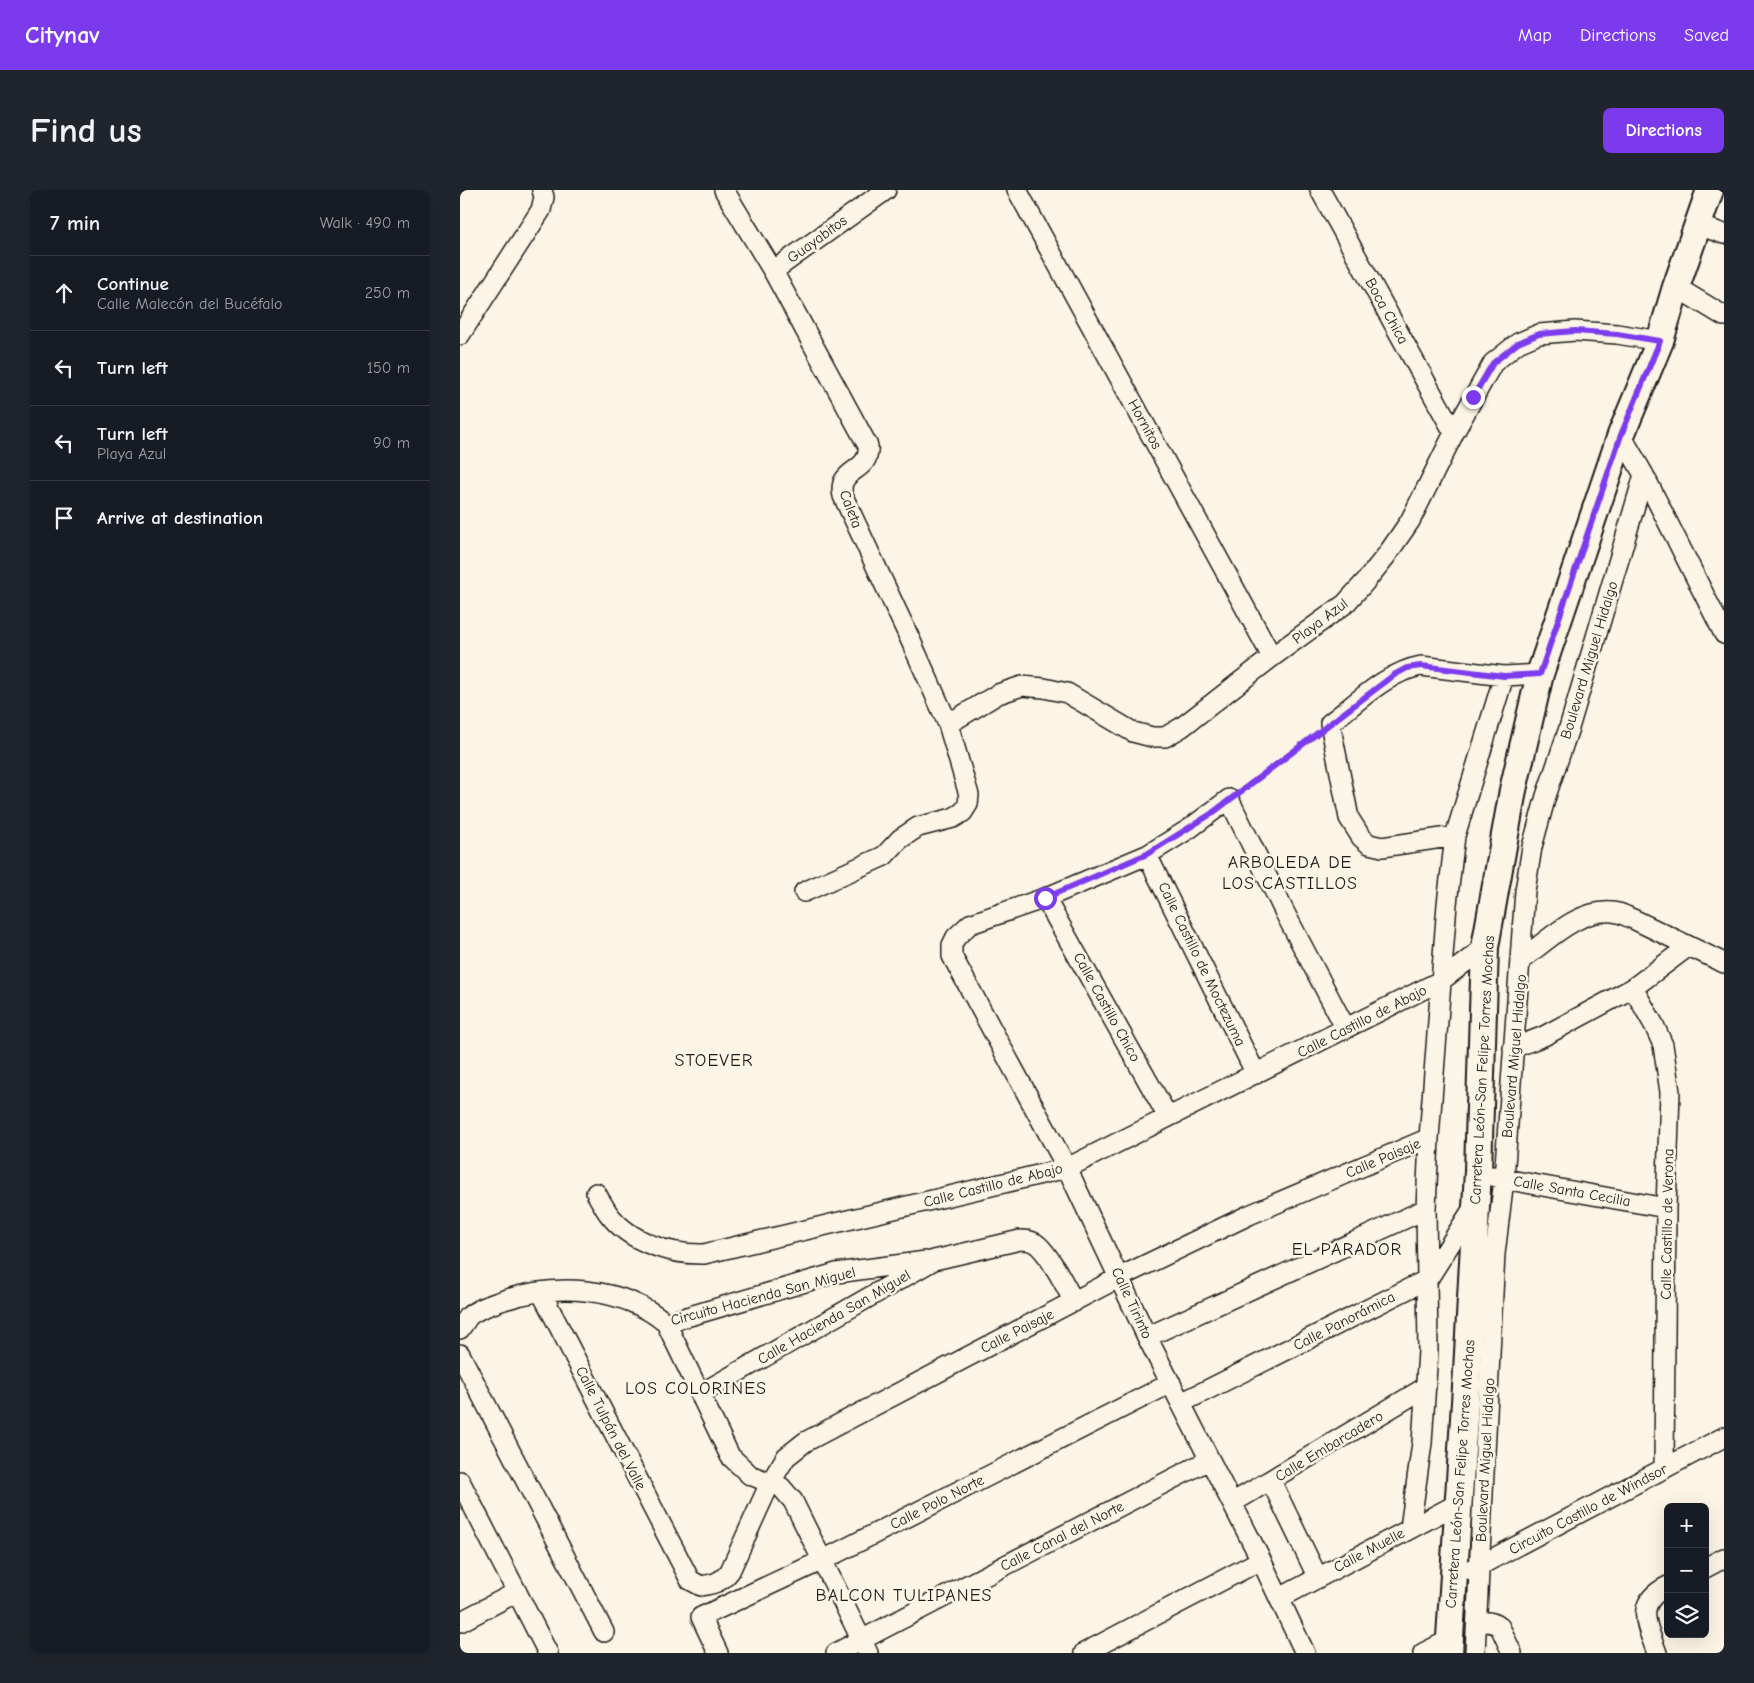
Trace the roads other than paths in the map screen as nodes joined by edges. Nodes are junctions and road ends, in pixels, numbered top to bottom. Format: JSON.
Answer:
{"nodes":[{"id":1,"x":542,"y":190,"type":"edge"},
{"id":2,"x":724,"y":190,"type":"edge"},
{"id":3,"x":886,"y":190,"type":"edge"},
{"id":4,"x":1017,"y":190,"type":"edge"},
{"id":5,"x":1320,"y":190,"type":"edge"},
{"id":6,"x":1714,"y":194,"type":"edge"},
{"id":7,"x":1698,"y":226,"type":"junction"},
{"id":8,"x":1724,"y":234,"type":"edge"},
{"id":9,"x":773,"y":271,"type":"junction"},
{"id":10,"x":1676,"y":287,"type":"junction"},
{"id":11,"x":1724,"y":316,"type":"edge"},
{"id":12,"x":460,"y":335,"type":"edge"},
{"id":13,"x":1660,"y":341,"type":"junction"},
{"id":14,"x":1454,"y":433,"type":"junction"},
{"id":15,"x":1621,"y":435,"type":"junction"},
{"id":16,"x":1644,"y":475,"type":"junction"},
{"id":17,"x":1724,"y":634,"type":"edge"},
{"id":18,"x":1272,"y":657,"type":"junction"},
{"id":19,"x":1540,"y":674,"type":"junction"},
{"id":20,"x":1504,"y":676,"type":"junction"},
{"id":21,"x":948,"y":724,"type":"junction"},
{"id":22,"x":1455,"y":836,"type":"junction"},
{"id":23,"x":1147,"y":854,"type":"junction"},
{"id":24,"x":804,"y":892,"type":"dead end"},
{"id":25,"x":1045,"y":898,"type":"junction"},
{"id":26,"x":1688,"y":946,"type":"junction"},
{"id":27,"x":1485,"y":947,"type":"junction"},
{"id":28,"x":1521,"y":960,"type":"junction"},
{"id":29,"x":1724,"y":963,"type":"edge"},
{"id":30,"x":1442,"y":980,"type":"junction"},
{"id":31,"x":1633,"y":988,"type":"junction"},
{"id":32,"x":1346,"y":1029,"type":"junction"},
{"id":33,"x":1513,"y":1048,"type":"junction"},
{"id":34,"x":1256,"y":1074,"type":"junction"},
{"id":35,"x":1168,"y":1117,"type":"junction"},
{"id":36,"x":1429,"y":1138,"type":"junction"},
{"id":37,"x":1067,"y":1168,"type":"junction"},
{"id":38,"x":1478,"y":1171,"type":"junction"},
{"id":39,"x":1504,"y":1179,"type":"junction"},
{"id":40,"x":596,"y":1193,"type":"dead end"},
{"id":41,"x":1476,"y":1204,"type":"junction"},
{"id":42,"x":1666,"y":1208,"type":"junction"},
{"id":43,"x":1426,"y":1209,"type":"junction"},
{"id":44,"x":939,"y":1259,"type":"junction"},
{"id":45,"x":1120,"y":1277,"type":"junction"},
{"id":46,"x":1428,"y":1279,"type":"junction"},
{"id":47,"x":541,"y":1292,"type":"junction"},
{"id":48,"x":1074,"y":1302,"type":"junction"},
{"id":49,"x":666,"y":1323,"type":"junction"},
{"id":50,"x":460,"y":1329,"type":"edge"},
{"id":51,"x":1147,"y":1337,"type":"junction"},
{"id":52,"x":460,"y":1354,"type":"edge"},
{"id":53,"x":1171,"y":1383,"type":"junction"},
{"id":54,"x":1426,"y":1387,"type":"junction"},
{"id":55,"x":700,"y":1394,"type":"junction"},
{"id":56,"x":1181,"y":1403,"type":"junction"},
{"id":57,"x":1724,"y":1437,"type":"edge"},
{"id":58,"x":1209,"y":1460,"type":"junction"},
{"id":59,"x":1664,"y":1469,"type":"junction"},
{"id":60,"x":460,"y":1481,"type":"edge"},
{"id":61,"x":1271,"y":1481,"type":"junction"},
{"id":62,"x":767,"y":1488,"type":"junction"},
{"id":63,"x":1232,"y":1503,"type":"junction"},
{"id":64,"x":1459,"y":1504,"type":"junction"},
{"id":65,"x":466,"y":1507,"type":"edge"},
{"id":66,"x":1410,"y":1528,"type":"junction"},
{"id":67,"x":1724,"y":1558,"type":"edge"},
{"id":68,"x":822,"y":1560,"type":"junction"},
{"id":69,"x":1261,"y":1560,"type":"junction"},
{"id":70,"x":682,"y":1564,"type":"joint"},
{"id":71,"x":1480,"y":1566,"type":"junction"},
{"id":72,"x":1709,"y":1566,"type":"edge"},
{"id":73,"x":1318,"y":1578,"type":"junction"},
{"id":74,"x":1453,"y":1580,"type":"junction"},
{"id":75,"x":1664,"y":1588,"type":"edge"},
{"id":76,"x":517,"y":1592,"type":"junction"},
{"id":77,"x":1280,"y":1598,"type":"junction"},
{"id":78,"x":1477,"y":1621,"type":"junction"},
{"id":79,"x":460,"y":1622,"type":"edge"},
{"id":80,"x":604,"y":1632,"type":"dead end"},
{"id":81,"x":865,"y":1646,"type":"edge"},
{"id":82,"x":1449,"y":1646,"type":"edge"},
{"id":83,"x":548,"y":1653,"type":"edge"},
{"id":84,"x":718,"y":1653,"type":"edge"},
{"id":85,"x":836,"y":1653,"type":"edge"},
{"id":86,"x":1084,"y":1653,"type":"edge"},
{"id":87,"x":1305,"y":1653,"type":"edge"},
{"id":88,"x":1423,"y":1653,"type":"edge"},
{"id":89,"x":1475,"y":1653,"type":"edge"},
{"id":90,"x":1512,"y":1653,"type":"edge"},
{"id":91,"x":1658,"y":1653,"type":"edge"}],
"edges":[{"from":1,"to":12,"type":"street"},
{"from":2,"to":9,"type":"street","name":"Caleta"},
{"from":3,"to":9,"type":"street","name":"Guayabitos"},
{"from":4,"to":18,"type":"street","name":"Hornitos"},
{"from":5,"to":14,"type":"street","name":"Boca Chica"},
{"from":6,"to":7,"type":"main road","name":"Carretera León-San Felipe Torres Mochas"},
{"from":7,"to":8,"type":"street"},
{"from":7,"to":10,"type":"main road","name":"Carretera León-San Felipe Torres Mochas"},
{"from":9,"to":21,"type":"street","name":"Caleta"},
{"from":10,"to":11,"type":"street"},
{"from":10,"to":13,"type":"main road","name":"Carretera León-San Felipe Torres Mochas"},
{"from":13,"to":14,"type":"street","name":"Playa Azul"},
{"from":13,"to":15,"type":"main road","name":"Carretera León-San Felipe Torres Mochas"},
{"from":14,"to":18,"type":"street","name":"Playa Azul"},
{"from":15,"to":16,"type":"street"},
{"from":15,"to":19,"type":"main road","name":"Carretera León-San Felipe Torres Mochas"},
{"from":16,"to":17,"type":"street"},
{"from":16,"to":28,"type":"street","name":"Boulevard Miguel Hidalgo"},
{"from":18,"to":21,"type":"street","name":"Playa Azul"},
{"from":19,"to":20,"type":"street"},
{"from":19,"to":27,"type":"main road","name":"Carretera León-San Felipe Torres Mochas"},
{"from":20,"to":22,"type":"street"},
{"from":20,"to":22,"type":"street"},
{"from":21,"to":24,"type":"street","name":"Caleta"},
{"from":22,"to":30,"type":"street"},
{"from":23,"to":25,"type":"street"},
{"from":23,"to":32,"type":"street"},
{"from":23,"to":34,"type":"street","name":"Calle Castillo de Moctezuma"},
{"from":25,"to":35,"type":"street","name":"Calle Castillo Chico"},
{"from":25,"to":37,"type":"street","name":"Calle Tirinto"},
{"from":26,"to":28,"type":"street"},
{"from":26,"to":29,"type":"street"},
{"from":26,"to":31,"type":"street"},
{"from":27,"to":30,"type":"street","name":"Calle Castillo de Abajo"},
{"from":27,"to":38,"type":"main road","name":"Carretera León-San Felipe Torres Mochas"},
{"from":28,"to":33,"type":"street","name":"Boulevard Miguel Hidalgo"},
{"from":30,"to":32,"type":"street","name":"Calle Castillo de Abajo"},
{"from":30,"to":36,"type":"street"},
{"from":31,"to":33,"type":"street"},
{"from":31,"to":42,"type":"street","name":"Calle Castillo de Verona"},
{"from":32,"to":34,"type":"street","name":"Calle Castillo de Abajo"},
{"from":33,"to":39,"type":"street","name":"Boulevard Miguel Hidalgo"},
{"from":34,"to":35,"type":"street","name":"Calle Castillo de Abajo"},
{"from":35,"to":37,"type":"street","name":"Calle Castillo de Abajo"},
{"from":36,"to":43,"type":"street"},
{"from":36,"to":45,"type":"street","name":"Calle Paisaje"},
{"from":37,"to":40,"type":"street","name":"Calle Castillo de Abajo"},
{"from":37,"to":45,"type":"street","name":"Calle Tirinto"},
{"from":38,"to":39,"type":"street","name":"Calle Santa Cecilia"},
{"from":38,"to":41,"type":"main road","name":"Carretera León-San Felipe Torres Mochas"},
{"from":39,"to":42,"type":"street","name":"Calle Santa Cecilia"},
{"from":39,"to":71,"type":"street","name":"Boulevard Miguel Hidalgo"},
{"from":41,"to":46,"type":"street"},
{"from":41,"to":64,"type":"main road","name":"Carretera León-San Felipe Torres Mochas"},
{"from":42,"to":59,"type":"street","name":"Calle Castillo de Verona"},
{"from":43,"to":46,"type":"street"},
{"from":43,"to":51,"type":"street"},
{"from":44,"to":48,"type":"street","name":"Circuito Hacienda San Miguel"},
{"from":44,"to":49,"type":"street","name":"Circuito Hacienda San Miguel"},
{"from":44,"to":55,"type":"street","name":"Calle Hacienda San Miguel"},
{"from":45,"to":48,"type":"street","name":"Calle Paisaje"},
{"from":45,"to":51,"type":"street","name":"Calle Tirinto"},
{"from":46,"to":54,"type":"street"},
{"from":46,"to":56,"type":"street","name":"Calle Panorámica"},
{"from":47,"to":49,"type":"street","name":"Circuito Hacienda San Miguel"},
{"from":47,"to":50,"type":"street","name":"Circuito Hacienda San Miguel"},
{"from":47,"to":70,"type":"street","name":"Calle Tulpán del Valle"},
{"from":48,"to":62,"type":"street","name":"Calle Paisaje"},
{"from":49,"to":55,"type":"street"},
{"from":51,"to":53,"type":"street","name":"Calle Tirinto"},
{"from":52,"to":80,"type":"street"},
{"from":53,"to":56,"type":"street","name":"Calle Tirinto"},
{"from":53,"to":68,"type":"street","name":"Calle Polo Norte"},
{"from":54,"to":61,"type":"street","name":"Calle Embarcadero"},
{"from":54,"to":66,"type":"street"},
{"from":55,"to":62,"type":"street"},
{"from":56,"to":58,"type":"street","name":"Calle Tirinto"},
{"from":57,"to":59,"type":"street","name":"Circuito Castillo de Windsor"},
{"from":58,"to":63,"type":"street","name":"Calle Tirinto"},
{"from":58,"to":81,"type":"street","name":"Calle Canal del Norte"},
{"from":59,"to":71,"type":"street","name":"Circuito Castillo de Windsor"},
{"from":60,"to":65,"type":"street"},
{"from":61,"to":63,"type":"street","name":"Calle Embarcadero"},
{"from":61,"to":73,"type":"street"},
{"from":62,"to":68,"type":"street"},
{"from":62,"to":70,"type":"street","name":"Calle Paisaje"},
{"from":63,"to":69,"type":"street","name":"Calle Tirinto"},
{"from":64,"to":66,"type":"street","name":"Calle Muelle"},
{"from":64,"to":74,"type":"main road","name":"Carretera León-San Felipe Torres Mochas"},
{"from":65,"to":76,"type":"street"},
{"from":66,"to":73,"type":"street","name":"Calle Muelle"},
{"from":67,"to":72,"type":"street"},
{"from":68,"to":81,"type":"street"},
{"from":68,"to":84,"type":"street","name":"Calle Polo Norte"},
{"from":69,"to":77,"type":"street","name":"Calle Tirinto"},
{"from":69,"to":86,"type":"street"},
{"from":71,"to":74,"type":"street","name":"Circuito Castillo de Windsor"},
{"from":71,"to":78,"type":"street","name":"Boulevard Miguel Hidalgo"},
{"from":73,"to":77,"type":"street","name":"Calle Muelle"},
{"from":74,"to":82,"type":"main road","name":"Carretera León-San Felipe Torres Mochas"},
{"from":75,"to":91,"type":"street"},
{"from":76,"to":79,"type":"street"},
{"from":76,"to":83,"type":"street"},
{"from":77,"to":87,"type":"street","name":"Calle Tirinto"},
{"from":78,"to":89,"type":"street","name":"Boulevard Miguel Hidalgo"},
{"from":78,"to":90,"type":"street"},
{"from":81,"to":85,"type":"street","name":"Calle Canal del Norte"},
{"from":82,"to":88,"type":"street"}]}
